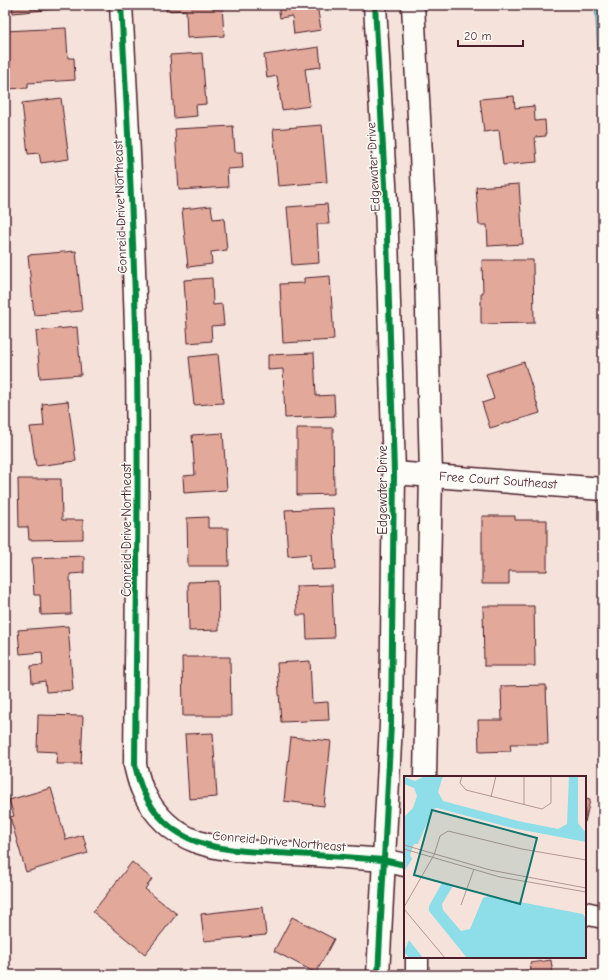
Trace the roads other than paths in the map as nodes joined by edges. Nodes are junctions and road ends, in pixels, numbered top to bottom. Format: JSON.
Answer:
{"nodes":[{"id":1,"x":121,"y":5,"type":"edge"},
{"id":2,"x":375,"y":5,"type":"edge"},
{"id":3,"x":413,"y":5,"type":"edge"},
{"id":4,"x":394,"y":472,"type":"junction"},
{"id":5,"x":431,"y":475,"type":"junction"},
{"id":6,"x":603,"y":488,"type":"edge"},
{"id":7,"x":425,"y":776,"type":"edge"},
{"id":8,"x":383,"y":860,"type":"junction"},
{"id":9,"x":404,"y":865,"type":"edge"},
{"id":10,"x":586,"y":913,"type":"edge"},
{"id":11,"x":603,"y":918,"type":"edge"},
{"id":12,"x":417,"y":958,"type":"edge"},
{"id":13,"x":378,"y":975,"type":"edge"},
{"id":14,"x":416,"y":975,"type":"edge"}],
"edges":[{"from":1,"to":8,"type":"street","name":"Conreid Drive Northeast"},
{"from":2,"to":4,"type":"street","name":"Edgewater Drive"},
{"from":3,"to":5,"type":"street"},
{"from":4,"to":5,"type":"street","name":"Free Court Southeast"},
{"from":4,"to":8,"type":"street","name":"Edgewater Drive"},
{"from":5,"to":6,"type":"street","name":"Free Court Southeast"},
{"from":5,"to":7,"type":"street"},
{"from":8,"to":9,"type":"street","name":"Conreid Drive Northeast"},
{"from":8,"to":13,"type":"street","name":"Edgewater Drive"},
{"from":10,"to":11,"type":"street"},
{"from":12,"to":14,"type":"street"}]}
